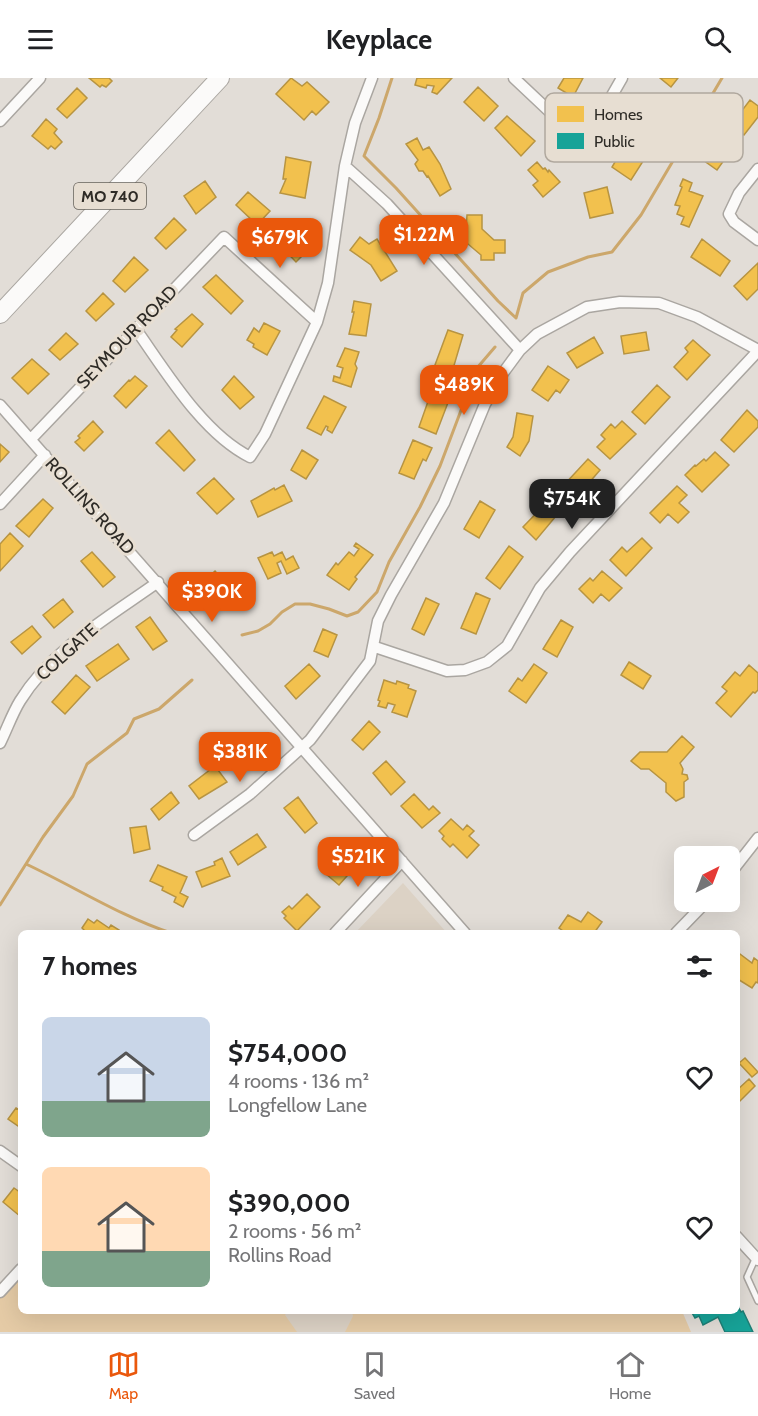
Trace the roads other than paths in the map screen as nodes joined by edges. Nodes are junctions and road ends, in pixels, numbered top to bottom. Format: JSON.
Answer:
{"nodes":[{"id":1,"x":40,"y":78,"type":"edge"},
{"id":2,"x":220,"y":78,"type":"edge"},
{"id":3,"x":372,"y":78,"type":"edge"},
{"id":4,"x":514,"y":78,"type":"edge"},
{"id":5,"x":622,"y":78,"type":"edge"},
{"id":6,"x":613,"y":93,"type":"edge"},
{"id":7,"x":545,"y":107,"type":"edge"},
{"id":8,"x":0,"y":121,"type":"edge"},
{"id":9,"x":345,"y":166,"type":"junction"},
{"id":10,"x":758,"y":168,"type":"edge"},
{"id":11,"x":758,"y":240,"type":"edge"},
{"id":12,"x":0,"y":314,"type":"edge"},
{"id":13,"x":317,"y":322,"type":"junction"},
{"id":14,"x":135,"y":328,"type":"junction"},
{"id":15,"x":520,"y":350,"type":"junction"},
{"id":16,"x":758,"y":350,"type":"edge"},
{"id":17,"x":0,"y":405,"type":"edge"},
{"id":18,"x":31,"y":439,"type":"junction"},
{"id":19,"x":45,"y":455,"type":"junction"},
{"id":20,"x":0,"y":504,"type":"edge"},
{"id":21,"x":158,"y":582,"type":"junction"},
{"id":22,"x":375,"y":647,"type":"junction"},
{"id":23,"x":0,"y":743,"type":"edge"},
{"id":24,"x":301,"y":748,"type":"junction"},
{"id":25,"x":194,"y":835,"type":"dead end"},
{"id":26,"x":758,"y":838,"type":"edge"},
{"id":27,"x":402,"y":861,"type":"junction"},
{"id":28,"x":740,"y":861,"type":"edge"},
{"id":29,"x":696,"y":912,"type":"edge"},
{"id":30,"x":338,"y":930,"type":"edge"},
{"id":31,"x":462,"y":930,"type":"edge"},
{"id":32,"x":679,"y":930,"type":"edge"},
{"id":33,"x":0,"y":1151,"type":"edge"},
{"id":34,"x":18,"y":1164,"type":"edge"},
{"id":35,"x":740,"y":1240,"type":"edge"},
{"id":36,"x":757,"y":1259,"type":"edge"},
{"id":37,"x":18,"y":1272,"type":"edge"},
{"id":38,"x":0,"y":1292,"type":"edge"},
{"id":39,"x":758,"y":1301,"type":"edge"}],
"edges":[{"from":1,"to":8,"type":"street"},
{"from":2,"to":12,"type":"main road","number":"MO 740"},
{"from":3,"to":9,"type":"street"},
{"from":4,"to":7,"type":"street"},
{"from":5,"to":6,"type":"street"},
{"from":9,"to":13,"type":"street"},
{"from":9,"to":15,"type":"street"},
{"from":10,"to":11,"type":"street"},
{"from":13,"to":14,"type":"street","name":"SEYMOUR ROAD"},
{"from":13,"to":14,"type":"street"},
{"from":14,"to":18,"type":"street","name":"SEYMOUR ROAD"},
{"from":15,"to":16,"type":"street"},
{"from":15,"to":22,"type":"street"},
{"from":16,"to":22,"type":"street"},
{"from":17,"to":18,"type":"street","name":"ROLLINS ROAD"},
{"from":18,"to":19,"type":"street","name":"ROLLINS ROAD"},
{"from":19,"to":20,"type":"street"},
{"from":19,"to":21,"type":"street","name":"ROLLINS ROAD"},
{"from":21,"to":23,"type":"street","name":"COLGATE"},
{"from":21,"to":24,"type":"street","name":"ROLLINS ROAD"},
{"from":22,"to":24,"type":"street"},
{"from":24,"to":25,"type":"street"},
{"from":24,"to":27,"type":"street","name":"ROLLINS ROAD"},
{"from":26,"to":28,"type":"street"},
{"from":27,"to":30,"type":"street"},
{"from":27,"to":31,"type":"street","name":"ROLLINS ROAD"},
{"from":29,"to":32,"type":"street"},
{"from":33,"to":34,"type":"street"},
{"from":35,"to":36,"type":"street"},
{"from":36,"to":39,"type":"lane"},
{"from":37,"to":38,"type":"street"}]}
